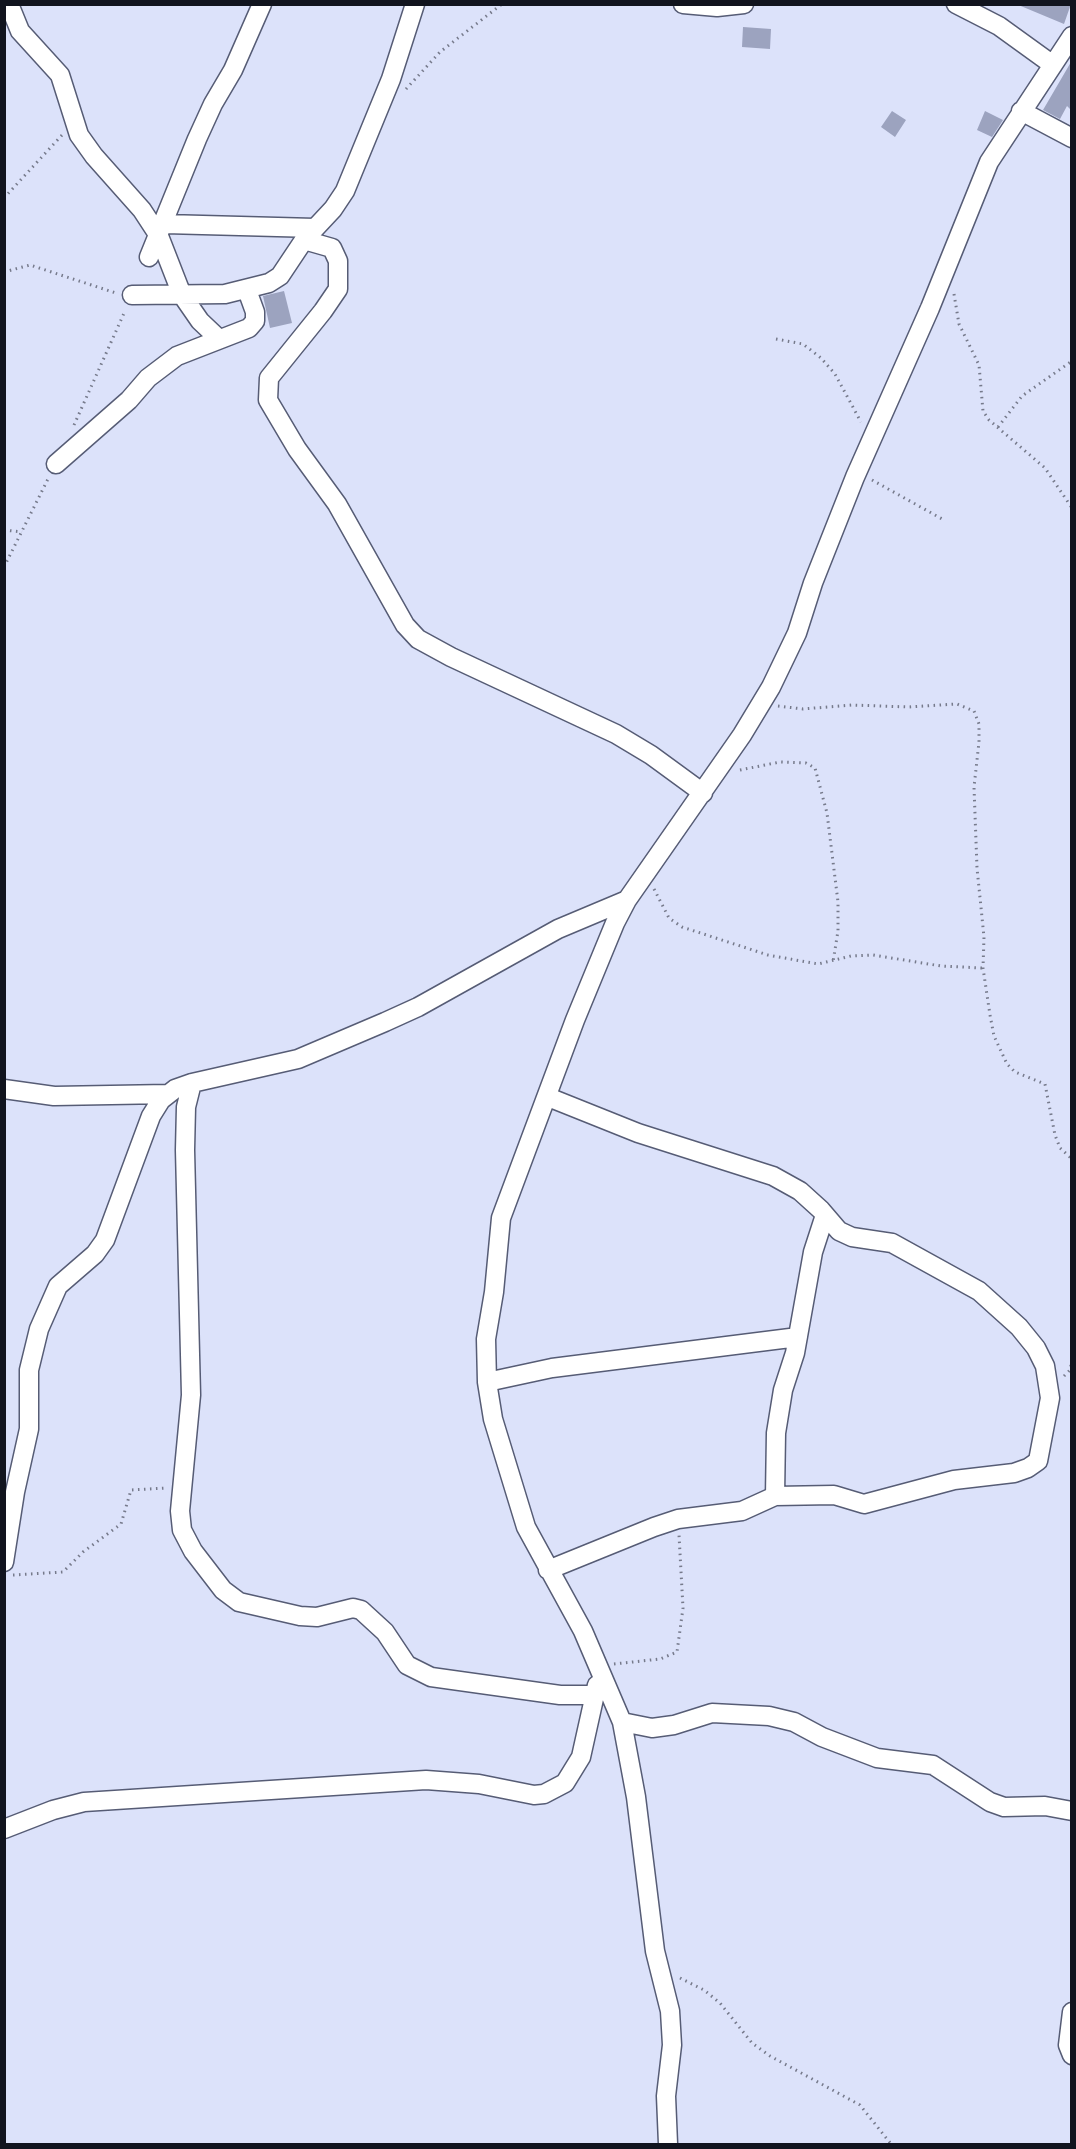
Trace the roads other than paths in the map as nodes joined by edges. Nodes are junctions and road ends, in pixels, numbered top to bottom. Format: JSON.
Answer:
{"nodes":[{"id":1,"x":9,"y":4,"type":"edge"},
{"id":2,"x":262,"y":4,"type":"edge"},
{"id":3,"x":416,"y":4,"type":"edge"},
{"id":4,"x":683,"y":4,"type":"edge"},
{"id":5,"x":744,"y":4,"type":"edge"},
{"id":6,"x":956,"y":4,"type":"edge"},
{"id":7,"x":1071,"y":36,"type":"edge"},
{"id":8,"x":1053,"y":65,"type":"junction"},
{"id":9,"x":1020,"y":111,"type":"junction"},
{"id":10,"x":1071,"y":138,"type":"edge"},
{"id":11,"x":162,"y":230,"type":"junction"},
{"id":12,"x":310,"y":234,"type":"junction"},
{"id":13,"x":149,"y":257,"type":"dead end"},
{"id":14,"x":248,"y":290,"type":"junction"},
{"id":15,"x":132,"y":295,"type":"road end"},
{"id":16,"x":182,"y":295,"type":"junction"},
{"id":17,"x":219,"y":339,"type":"junction"},
{"id":18,"x":56,"y":464,"type":"road end"},
{"id":19,"x":703,"y":793,"type":"junction"},
{"id":20,"x":627,"y":900,"type":"junction"},
{"id":21,"x":192,"y":1083,"type":"junction"},
{"id":22,"x":4,"y":1089,"type":"edge"},
{"id":23,"x":168,"y":1094,"type":"junction"},
{"id":24,"x":548,"y":1097,"type":"junction"},
{"id":25,"x":825,"y":1215,"type":"junction"},
{"id":26,"x":798,"y":1337,"type":"junction"},
{"id":27,"x":487,"y":1382,"type":"junction"},
{"id":28,"x":775,"y":1496,"type":"junction"},
{"id":29,"x":4,"y":1562,"type":"edge"},
{"id":30,"x":549,"y":1570,"type":"junction"},
{"id":31,"x":597,"y":1665,"type":"junction"},
{"id":32,"x":596,"y":1695,"type":"junction"},
{"id":33,"x":622,"y":1722,"type":"junction"},
{"id":34,"x":1071,"y":1811,"type":"edge"},
{"id":35,"x":4,"y":1829,"type":"edge"},
{"id":36,"x":1071,"y":2012,"type":"edge"},
{"id":37,"x":1071,"y":2055,"type":"edge"},
{"id":38,"x":668,"y":2145,"type":"edge"}],
"edges":[{"from":1,"to":11,"type":"street"},
{"from":2,"to":11,"type":"street"},
{"from":3,"to":12,"type":"street"},
{"from":4,"to":5,"type":"street"},
{"from":6,"to":8,"type":"street"},
{"from":7,"to":8,"type":"street"},
{"from":8,"to":9,"type":"street"},
{"from":9,"to":10,"type":"street"},
{"from":9,"to":19,"type":"street"},
{"from":11,"to":12,"type":"street"},
{"from":11,"to":13,"type":"street"},
{"from":11,"to":16,"type":"street"},
{"from":12,"to":14,"type":"street"},
{"from":12,"to":19,"type":"street"},
{"from":14,"to":16,"type":"street"},
{"from":14,"to":17,"type":"street"},
{"from":15,"to":16,"type":"street"},
{"from":16,"to":17,"type":"street"},
{"from":17,"to":18,"type":"street"},
{"from":19,"to":20,"type":"street"},
{"from":20,"to":21,"type":"street"},
{"from":20,"to":24,"type":"street"},
{"from":21,"to":23,"type":"street"},
{"from":21,"to":32,"type":"street"},
{"from":22,"to":23,"type":"street"},
{"from":23,"to":29,"type":"street"},
{"from":24,"to":25,"type":"street"},
{"from":24,"to":27,"type":"street"},
{"from":25,"to":26,"type":"street"},
{"from":25,"to":28,"type":"street"},
{"from":26,"to":27,"type":"street"},
{"from":26,"to":28,"type":"street"},
{"from":27,"to":30,"type":"street"},
{"from":28,"to":30,"type":"street"},
{"from":30,"to":31,"type":"street"},
{"from":31,"to":32,"type":"street"},
{"from":31,"to":33,"type":"street"},
{"from":32,"to":35,"type":"street"},
{"from":33,"to":34,"type":"street"},
{"from":33,"to":38,"type":"street"},
{"from":36,"to":37,"type":"street"}]}
